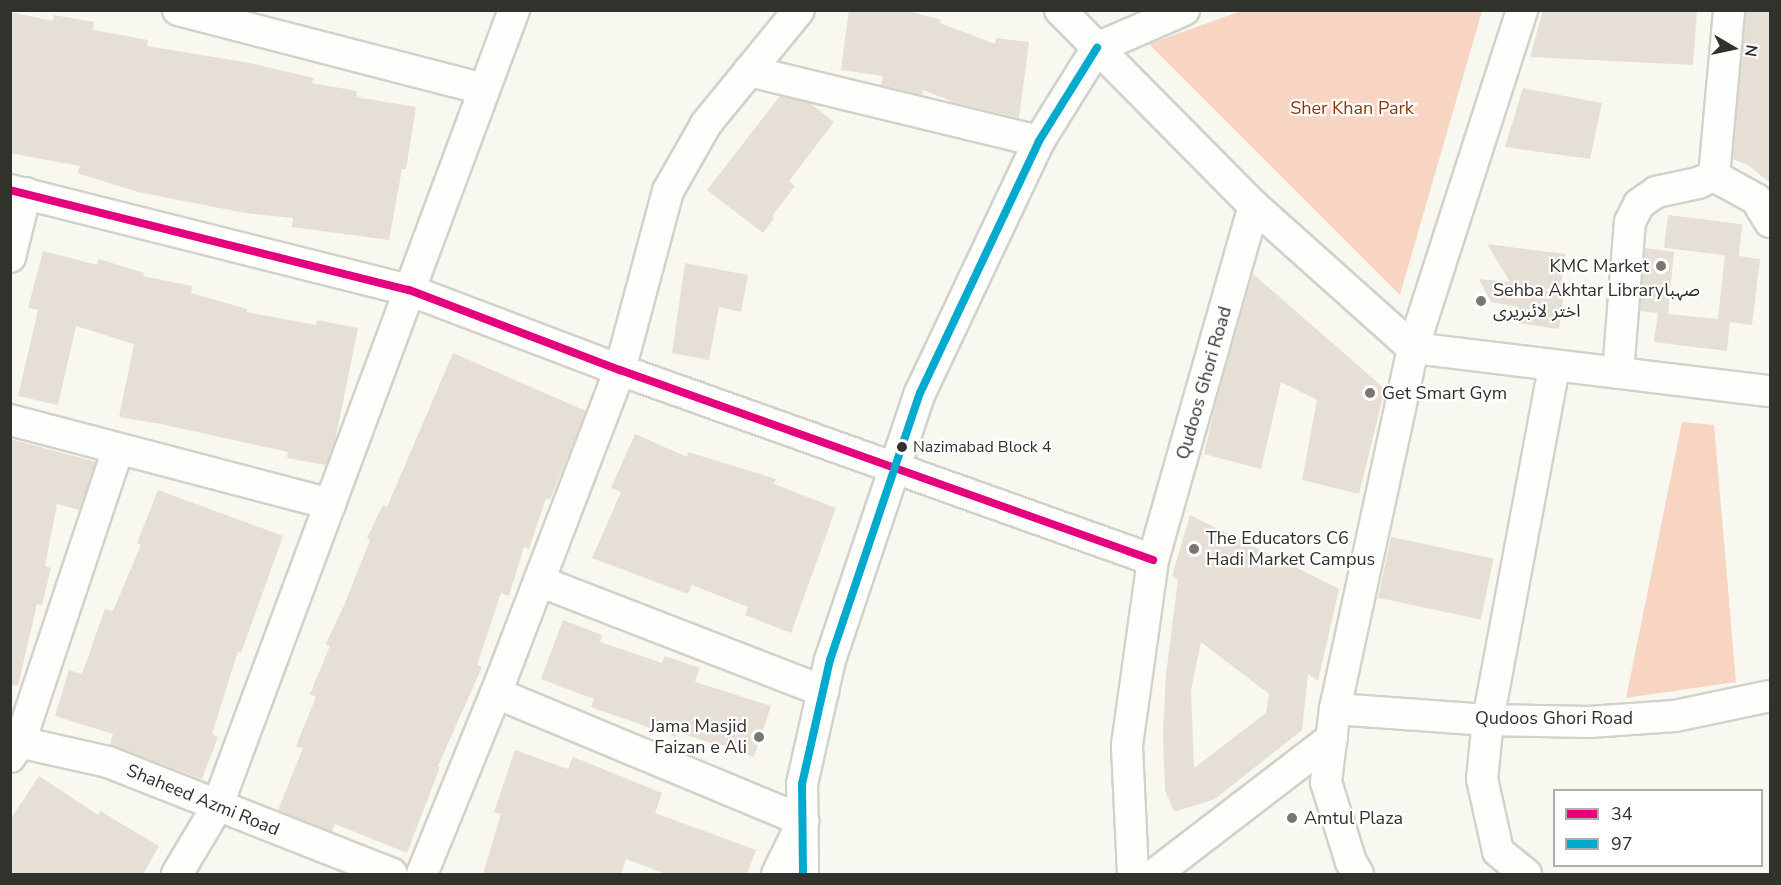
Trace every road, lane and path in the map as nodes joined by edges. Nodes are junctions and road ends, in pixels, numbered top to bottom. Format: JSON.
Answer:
{"nodes":[{"id":1,"x":178,"y":10,"type":"edge"},
{"id":2,"x":513,"y":10,"type":"edge"},
{"id":3,"x":799,"y":10,"type":"edge"},
{"id":4,"x":1184,"y":10,"type":"edge"},
{"id":5,"x":1522,"y":10,"type":"edge"},
{"id":6,"x":1729,"y":10,"type":"edge"},
{"id":7,"x":1056,"y":12,"type":"edge"},
{"id":8,"x":1097,"y":48,"type":"junction"},
{"id":9,"x":749,"y":71,"type":"junction"},
{"id":10,"x":484,"y":89,"type":"junction"},
{"id":11,"x":1039,"y":141,"type":"junction"},
{"id":12,"x":1714,"y":176,"type":"junction"},
{"id":13,"x":18,"y":192,"type":"edge"},
{"id":14,"x":1254,"y":206,"type":"junction"},
{"id":15,"x":1770,"y":222,"type":"edge"},
{"id":16,"x":10,"y":257,"type":"edge"},
{"id":17,"x":409,"y":290,"type":"junction"},
{"id":18,"x":1413,"y":348,"type":"junction"},
{"id":19,"x":1554,"y":366,"type":"junction"},
{"id":20,"x":620,"y":370,"type":"junction"},
{"id":21,"x":1618,"y":373,"type":"junction"},
{"id":22,"x":1770,"y":383,"type":"edge"},
{"id":23,"x":1770,"y":391,"type":"edge"},
{"id":24,"x":10,"y":420,"type":"edge"},
{"id":25,"x":118,"y":449,"type":"junction"},
{"id":26,"x":895,"y":466,"type":"junction"},
{"id":27,"x":330,"y":504,"type":"junction"},
{"id":28,"x":1153,"y":560,"type":"junction"},
{"id":29,"x":539,"y":581,"type":"junction"},
{"id":30,"x":823,"y":691,"type":"junction"},
{"id":31,"x":496,"y":693,"type":"junction"},
{"id":32,"x":1770,"y":696,"type":"edge"},
{"id":33,"x":1335,"y":709,"type":"junction"},
{"id":34,"x":1488,"y":720,"type":"junction"},
{"id":35,"x":1332,"y":738,"type":"junction"},
{"id":36,"x":14,"y":746,"type":"edge"},
{"id":37,"x":218,"y":807,"type":"junction"},
{"id":38,"x":803,"y":821,"type":"junction"},
{"id":39,"x":177,"y":874,"type":"edge"},
{"id":40,"x":392,"y":874,"type":"edge"},
{"id":41,"x":422,"y":874,"type":"edge"},
{"id":42,"x":777,"y":874,"type":"edge"},
{"id":43,"x":803,"y":874,"type":"edge"},
{"id":44,"x":1133,"y":874,"type":"edge"},
{"id":45,"x":1155,"y":874,"type":"edge"},
{"id":46,"x":1358,"y":874,"type":"edge"},
{"id":47,"x":1526,"y":874,"type":"edge"}],
"edges":[{"from":1,"to":10,"type":"street"},
{"from":2,"to":10,"type":"street"},
{"from":3,"to":9,"type":"street"},
{"from":4,"to":8,"type":"street"},
{"from":5,"to":18,"type":"street"},
{"from":6,"to":12,"type":"street"},
{"from":7,"to":8,"type":"street"},
{"from":8,"to":11,"type":"street"},
{"from":8,"to":14,"type":"street"},
{"from":9,"to":11,"type":"street"},
{"from":9,"to":20,"type":"street"},
{"from":10,"to":17,"type":"street"},
{"from":11,"to":26,"type":"street"},
{"from":12,"to":15,"type":"street"},
{"from":12,"to":21,"type":"street"},
{"from":13,"to":16,"type":"street"},
{"from":13,"to":17,"type":"street"},
{"from":14,"to":18,"type":"street"},
{"from":14,"to":28,"type":"street","name":"Qudoos Ghori Road"},
{"from":17,"to":20,"type":"street"},
{"from":17,"to":27,"type":"street"},
{"from":18,"to":19,"type":"street"},
{"from":18,"to":33,"type":"street"},
{"from":19,"to":21,"type":"street"},
{"from":19,"to":34,"type":"street"},
{"from":20,"to":26,"type":"street"},
{"from":20,"to":29,"type":"street"},
{"from":21,"to":23,"type":"street"},
{"from":22,"to":23,"type":"street"},
{"from":24,"to":25,"type":"street"},
{"from":25,"to":27,"type":"street"},
{"from":25,"to":36,"type":"street"},
{"from":26,"to":28,"type":"street"},
{"from":26,"to":30,"type":"street"},
{"from":27,"to":37,"type":"street"},
{"from":28,"to":44,"type":"street","name":"Qudoos Ghori Road"},
{"from":29,"to":30,"type":"street"},
{"from":29,"to":31,"type":"street"},
{"from":30,"to":38,"type":"street"},
{"from":31,"to":38,"type":"street"},
{"from":31,"to":41,"type":"street"},
{"from":32,"to":34,"type":"street","name":"Qudoos Ghori Road"},
{"from":33,"to":34,"type":"street","name":"Qudoos Ghori Road"},
{"from":33,"to":35,"type":"street"},
{"from":34,"to":47,"type":"street"},
{"from":35,"to":45,"type":"street"},
{"from":35,"to":46,"type":"street"},
{"from":36,"to":37,"type":"street","name":"Shaheed Azmi Road"},
{"from":37,"to":39,"type":"street"},
{"from":37,"to":40,"type":"street","name":"Shaheed Azmi Road"},
{"from":38,"to":42,"type":"street"},
{"from":38,"to":43,"type":"street"}]}
